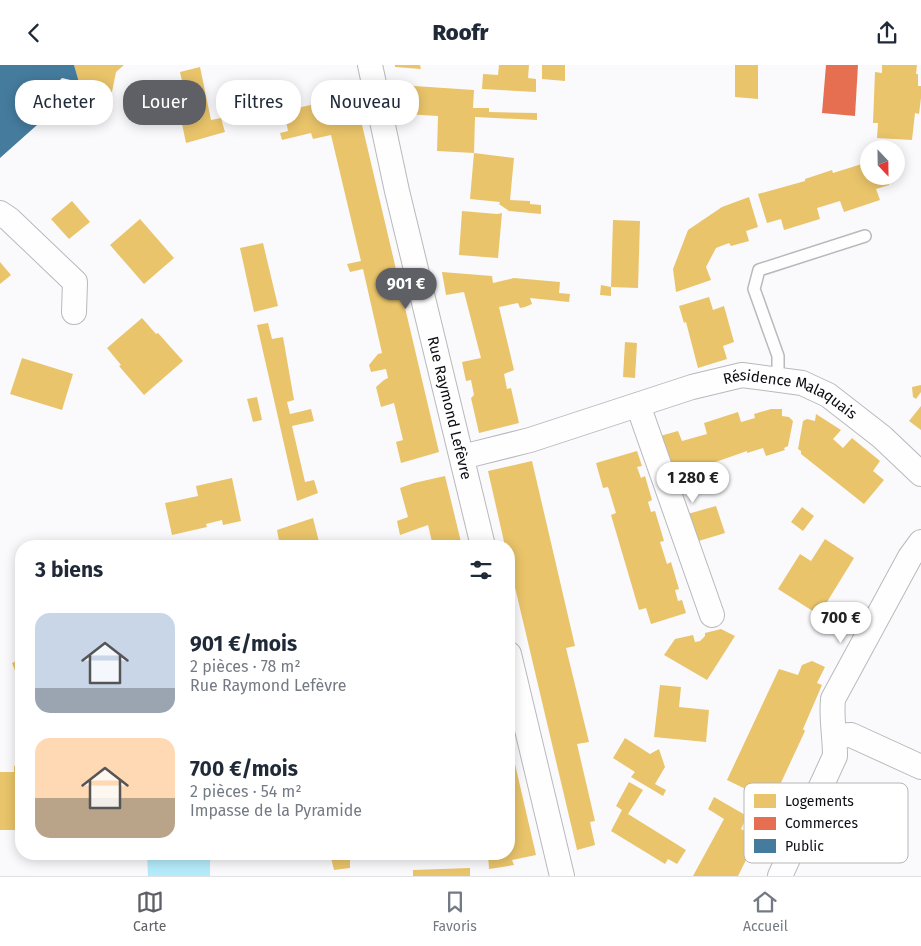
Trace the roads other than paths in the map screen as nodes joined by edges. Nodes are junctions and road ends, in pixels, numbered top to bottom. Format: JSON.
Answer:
{"nodes":[{"id":1,"x":370,"y":65,"type":"edge"},
{"id":2,"x":0,"y":213,"type":"edge"},
{"id":3,"x":865,"y":236,"type":"dead end"},
{"id":4,"x":74,"y":312,"type":"dead end"},
{"id":5,"x":778,"y":380,"type":"junction"},
{"id":6,"x":638,"y":405,"type":"junction"},
{"id":7,"x":462,"y":457,"type":"junction"},
{"id":8,"x":921,"y":475,"type":"edge"},
{"id":9,"x":482,"y":540,"type":"edge"},
{"id":10,"x":921,"y":542,"type":"edge"},
{"id":11,"x":712,"y":615,"type":"dead end"},
{"id":12,"x":515,"y":679,"type":"edge"},
{"id":13,"x":835,"y":736,"type":"junction"},
{"id":14,"x":921,"y":767,"type":"edge"},
{"id":15,"x":823,"y":783,"type":"edge"},
{"id":16,"x":786,"y":863,"type":"edge"},
{"id":17,"x":562,"y":876,"type":"edge"},
{"id":18,"x":780,"y":876,"type":"edge"}],
"edges":[{"from":1,"to":7,"type":"street","name":"Rue Raymond Lefèvre"},
{"from":2,"to":4,"type":"street"},
{"from":3,"to":5,"type":"lane"},
{"from":5,"to":6,"type":"street","name":"Résidence Malaquais"},
{"from":5,"to":8,"type":"street","name":"Résidence Malaquais"},
{"from":6,"to":7,"type":"street","name":"Résidence Malaquais"},
{"from":6,"to":11,"type":"street"},
{"from":7,"to":9,"type":"street","name":"Rue Raymond Lefèvre"},
{"from":10,"to":13,"type":"street"},
{"from":12,"to":17,"type":"street"},
{"from":13,"to":14,"type":"street"},
{"from":13,"to":15,"type":"street"},
{"from":16,"to":18,"type":"street"}]}
